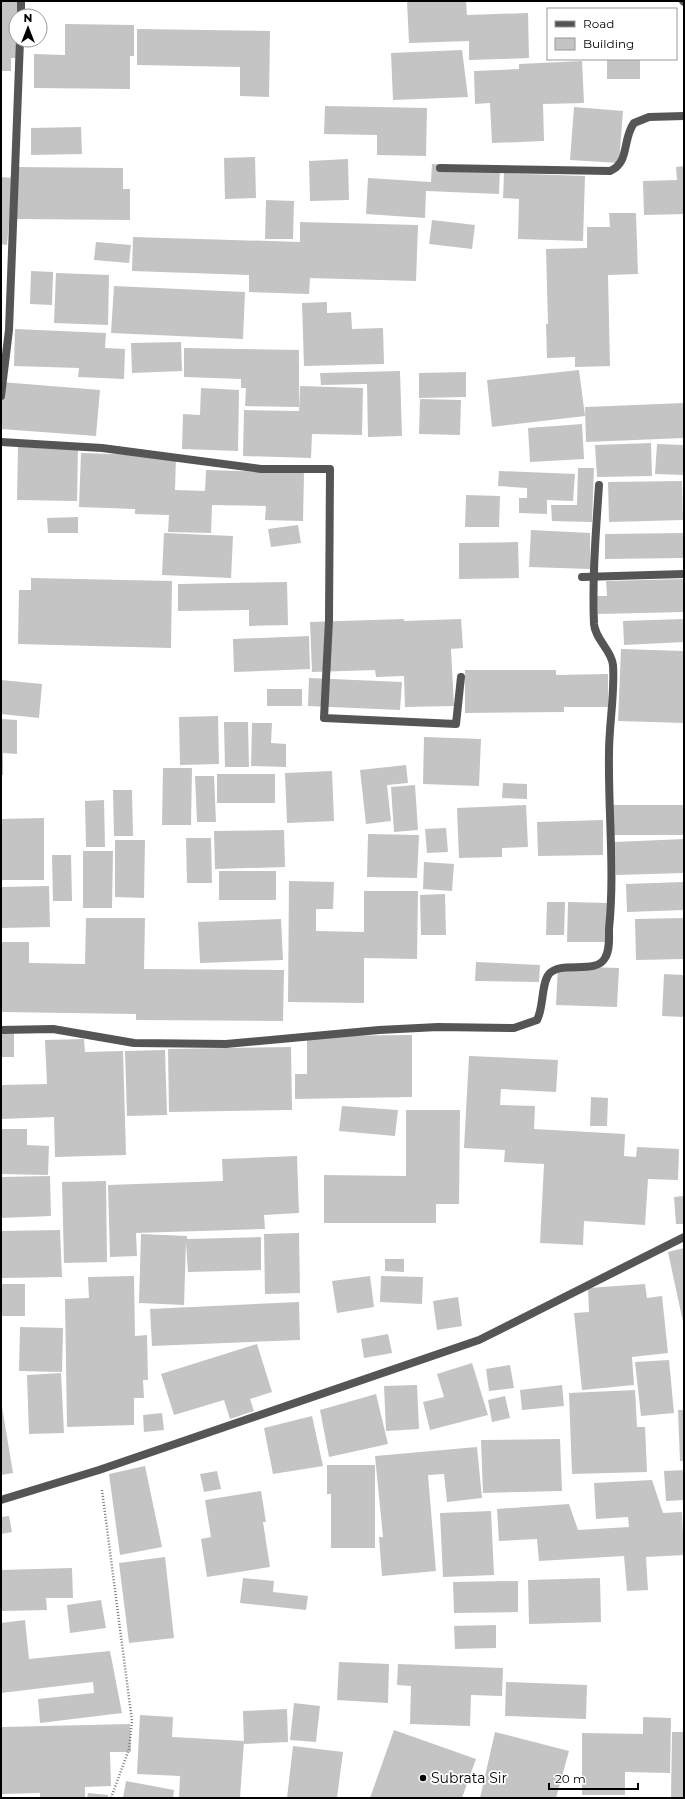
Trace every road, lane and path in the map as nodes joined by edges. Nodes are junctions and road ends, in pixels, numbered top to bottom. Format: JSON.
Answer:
{"nodes":[{"id":1,"x":20,"y":48,"type":"edge"},
{"id":2,"x":684,"y":116,"type":"edge"},
{"id":3,"x":440,"y":168,"type":"dead end"},
{"id":4,"x":1,"y":396,"type":"edge"},
{"id":5,"x":1,"y":442,"type":"edge"},
{"id":6,"x":598,"y":485,"type":"dead end"},
{"id":7,"x":684,"y":574,"type":"edge"},
{"id":8,"x":594,"y":576,"type":"junction"},
{"id":9,"x":582,"y":577,"type":"dead end"},
{"id":10,"x":461,"y":677,"type":"dead end"},
{"id":11,"x":1,"y":1030,"type":"edge"},
{"id":12,"x":684,"y":1237,"type":"edge"},
{"id":13,"x":99,"y":1470,"type":"junction"},
{"id":14,"x":1,"y":1500,"type":"edge"},
{"id":15,"x":112,"y":1798,"type":"edge"}],
"edges":[{"from":1,"to":4,"type":"street"},
{"from":2,"to":3,"type":"street"},
{"from":5,"to":10,"type":"street"},
{"from":6,"to":8,"type":"street"},
{"from":7,"to":8,"type":"street"},
{"from":8,"to":9,"type":"street"},
{"from":8,"to":11,"type":"street"},
{"from":12,"to":13,"type":"street"},
{"from":13,"to":14,"type":"street"},
{"from":13,"to":15,"type":"path"}]}
